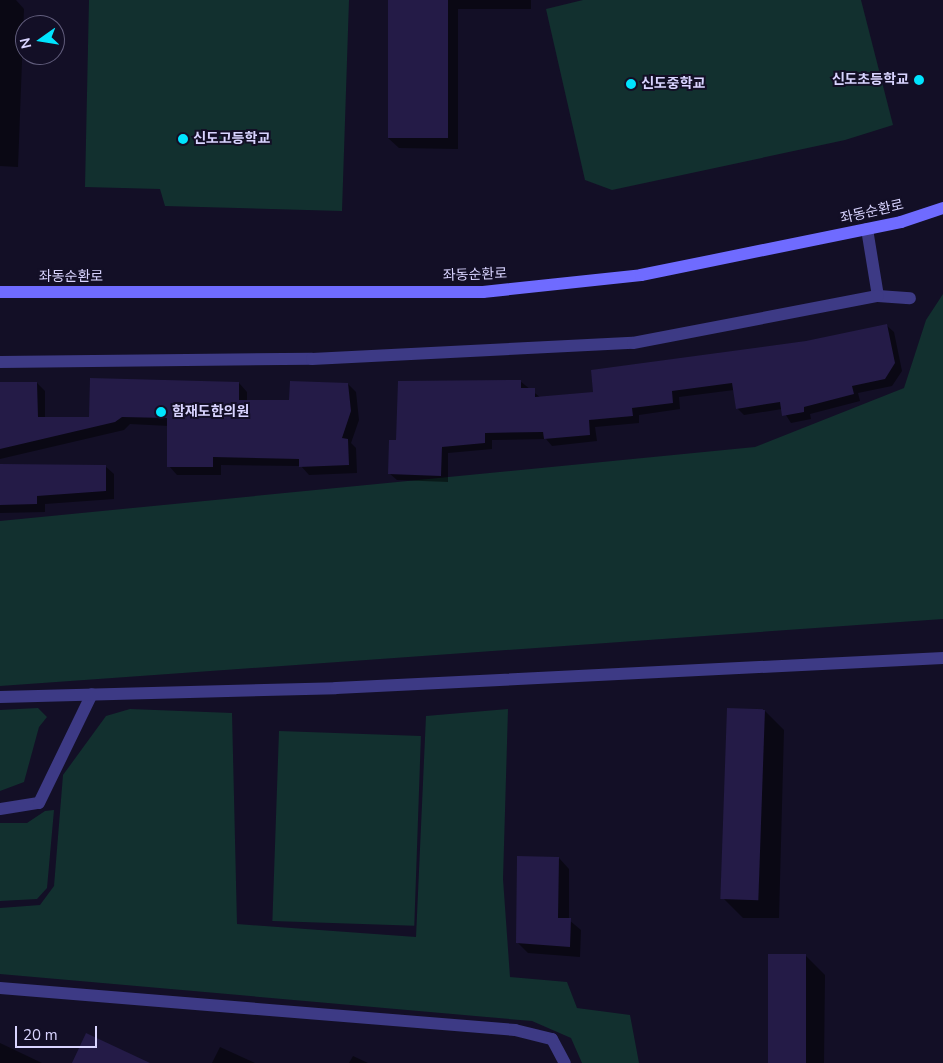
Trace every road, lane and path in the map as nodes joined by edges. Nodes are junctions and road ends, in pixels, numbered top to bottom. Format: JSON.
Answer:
{"nodes":[{"id":1,"x":943,"y":208,"type":"edge"},
{"id":2,"x":868,"y":229,"type":"junction"},
{"id":3,"x":0,"y":292,"type":"edge"},
{"id":4,"x":878,"y":296,"type":"junction"},
{"id":5,"x":910,"y":298,"type":"dead end"},
{"id":6,"x":0,"y":362,"type":"edge"},
{"id":7,"x":943,"y":658,"type":"edge"},
{"id":8,"x":92,"y":694,"type":"junction"},
{"id":9,"x":0,"y":697,"type":"edge"},
{"id":10,"x":0,"y":809,"type":"edge"},
{"id":11,"x":0,"y":988,"type":"edge"},
{"id":12,"x":565,"y":1063,"type":"edge"}],
"edges":[{"from":1,"to":2,"type":"street","name":"좌동순환로"},
{"from":2,"to":3,"type":"street","name":"좌동순환로"},
{"from":2,"to":4,"type":"street"},
{"from":4,"to":5,"type":"street"},
{"from":4,"to":6,"type":"street"},
{"from":7,"to":8,"type":"street"},
{"from":8,"to":9,"type":"street"},
{"from":8,"to":10,"type":"street"},
{"from":11,"to":12,"type":"street"}]}
